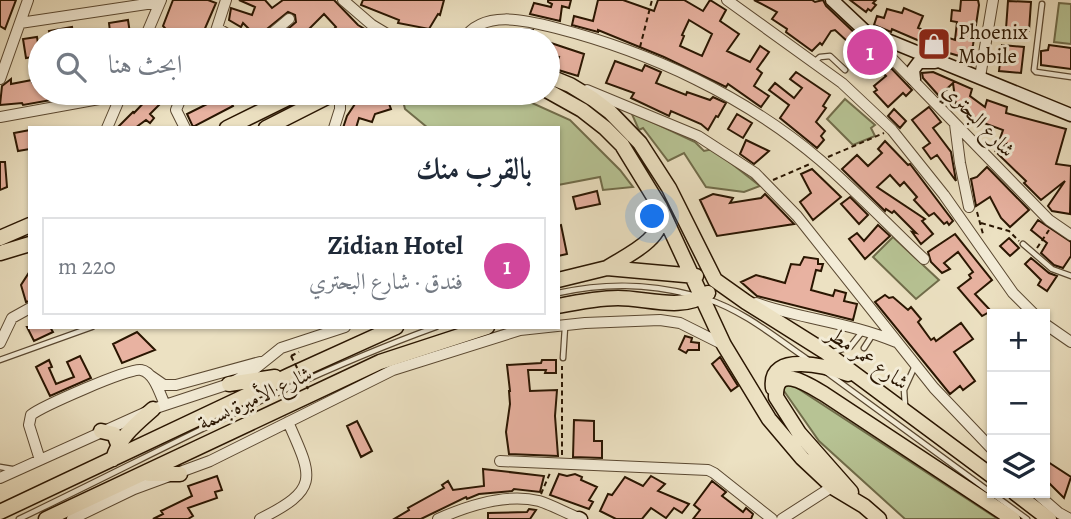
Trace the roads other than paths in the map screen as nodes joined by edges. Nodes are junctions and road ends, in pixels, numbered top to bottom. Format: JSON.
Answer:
{"nodes":[{"id":1,"x":29,"y":0,"type":"edge"},
{"id":2,"x":226,"y":0,"type":"edge"},
{"id":3,"x":343,"y":0,"type":"edge"},
{"id":4,"x":727,"y":0,"type":"edge"},
{"id":5,"x":832,"y":0,"type":"edge"},
{"id":6,"x":993,"y":0,"type":"edge"},
{"id":7,"x":160,"y":1,"type":"edge"},
{"id":8,"x":1042,"y":4,"type":"dead end"},
{"id":9,"x":289,"y":19,"type":"dead end"},
{"id":10,"x":20,"y":23,"type":"junction"},
{"id":11,"x":149,"y":28,"type":"edge"},
{"id":12,"x":217,"y":28,"type":"edge"},
{"id":13,"x":278,"y":28,"type":"edge"},
{"id":14,"x":377,"y":28,"type":"edge"},
{"id":15,"x":474,"y":28,"type":"edge"},
{"id":16,"x":554,"y":28,"type":"edge"},
{"id":17,"x":560,"y":29,"type":"edge"},
{"id":18,"x":865,"y":31,"type":"junction"},
{"id":19,"x":939,"y":62,"type":"junction"},
{"id":20,"x":813,"y":63,"type":"junction"},
{"id":21,"x":845,"y":70,"type":"dead end"},
{"id":22,"x":980,"y":77,"type":"junction"},
{"id":23,"x":1071,"y":77,"type":"edge"},
{"id":24,"x":0,"y":79,"type":"edge"},
{"id":25,"x":914,"y":79,"type":"junction"},
{"id":26,"x":560,"y":81,"type":"edge"},
{"id":27,"x":570,"y":85,"type":"junction"},
{"id":28,"x":560,"y":98,"type":"edge"},
{"id":29,"x":64,"y":105,"type":"edge"},
{"id":30,"x":117,"y":105,"type":"edge"},
{"id":31,"x":178,"y":105,"type":"edge"},
{"id":32,"x":274,"y":105,"type":"edge"},
{"id":33,"x":313,"y":105,"type":"edge"},
{"id":34,"x":339,"y":105,"type":"edge"},
{"id":35,"x":1071,"y":115,"type":"edge"},
{"id":36,"x":0,"y":117,"type":"edge"},
{"id":37,"x":955,"y":124,"type":"junction"},
{"id":38,"x":108,"y":126,"type":"edge"},
{"id":39,"x":184,"y":126,"type":"edge"},
{"id":40,"x":231,"y":126,"type":"edge"},
{"id":41,"x":270,"y":126,"type":"edge"},
{"id":42,"x":335,"y":126,"type":"edge"},
{"id":43,"x":660,"y":207,"type":"junction"},
{"id":44,"x":969,"y":207,"type":"road end"},
{"id":45,"x":28,"y":226,"type":"edge"},
{"id":46,"x":1071,"y":235,"type":"edge"},
{"id":47,"x":0,"y":238,"type":"edge"},
{"id":48,"x":1023,"y":244,"type":"road end"},
{"id":49,"x":28,"y":245,"type":"edge"},
{"id":50,"x":0,"y":253,"type":"edge"},
{"id":51,"x":924,"y":259,"type":"dead end"},
{"id":52,"x":607,"y":268,"type":"junction"},
{"id":53,"x":691,"y":275,"type":"junction"},
{"id":54,"x":1071,"y":276,"type":"edge"},
{"id":55,"x":560,"y":280,"type":"edge"},
{"id":56,"x":709,"y":289,"type":"junction"},
{"id":57,"x":560,"y":293,"type":"edge"},
{"id":58,"x":739,"y":297,"type":"junction"},
{"id":59,"x":560,"y":306,"type":"edge"},
{"id":60,"x":28,"y":309,"type":"edge"},
{"id":61,"x":1029,"y":309,"type":"edge"},
{"id":62,"x":560,"y":327,"type":"edge"},
{"id":63,"x":565,"y":327,"type":"junction"},
{"id":64,"x":1050,"y":327,"type":"edge"},
{"id":65,"x":86,"y":329,"type":"edge"},
{"id":66,"x":339,"y":329,"type":"edge"},
{"id":67,"x":392,"y":329,"type":"edge"},
{"id":68,"x":431,"y":329,"type":"edge"},
{"id":69,"x":479,"y":329,"type":"edge"},
{"id":70,"x":535,"y":329,"type":"edge"},
{"id":71,"x":867,"y":332,"type":"junction"},
{"id":72,"x":1071,"y":342,"type":"edge"},
{"id":73,"x":0,"y":343,"type":"edge"},
{"id":74,"x":900,"y":343,"type":"junction"},
{"id":75,"x":427,"y":345,"type":"junction"},
{"id":76,"x":723,"y":345,"type":"junction"},
{"id":77,"x":864,"y":348,"type":"dead end"},
{"id":78,"x":824,"y":351,"type":"junction"},
{"id":79,"x":563,"y":358,"type":"road end"},
{"id":80,"x":0,"y":360,"type":"edge"},
{"id":81,"x":264,"y":361,"type":"junction"},
{"id":82,"x":914,"y":361,"type":"junction"},
{"id":83,"x":412,"y":363,"type":"junction"},
{"id":84,"x":814,"y":364,"type":"junction"},
{"id":85,"x":290,"y":375,"type":"junction"},
{"id":86,"x":151,"y":376,"type":"junction"},
{"id":87,"x":868,"y":383,"type":"junction"},
{"id":88,"x":229,"y":384,"type":"junction"},
{"id":89,"x":776,"y":397,"type":"junction"},
{"id":90,"x":159,"y":407,"type":"junction"},
{"id":91,"x":908,"y":412,"type":"junction"},
{"id":92,"x":288,"y":422,"type":"junction"},
{"id":93,"x":101,"y":431,"type":"junction"},
{"id":94,"x":118,"y":444,"type":"junction"},
{"id":95,"x":987,"y":444,"type":"edge"},
{"id":96,"x":40,"y":460,"type":"junction"},
{"id":97,"x":113,"y":460,"type":"junction"},
{"id":98,"x":500,"y":461,"type":"dead end"},
{"id":99,"x":0,"y":467,"type":"edge"},
{"id":100,"x":16,"y":471,"type":"junction"},
{"id":101,"x":987,"y":472,"type":"edge"},
{"id":102,"x":145,"y":474,"type":"junction"},
{"id":103,"x":180,"y":474,"type":"junction"},
{"id":104,"x":0,"y":478,"type":"edge"},
{"id":105,"x":837,"y":484,"type":"junction"},
{"id":106,"x":1021,"y":498,"type":"edge"},
{"id":107,"x":1042,"y":498,"type":"edge"},
{"id":108,"x":0,"y":512,"type":"edge"},
{"id":109,"x":19,"y":519,"type":"edge"},
{"id":110,"x":46,"y":519,"type":"edge"},
{"id":111,"x":72,"y":519,"type":"edge"},
{"id":112,"x":260,"y":519,"type":"edge"},
{"id":113,"x":438,"y":519,"type":"edge"},
{"id":114,"x":580,"y":519,"type":"edge"},
{"id":115,"x":772,"y":519,"type":"edge"},
{"id":116,"x":782,"y":519,"type":"edge"},
{"id":117,"x":879,"y":519,"type":"edge"},
{"id":118,"x":1013,"y":519,"type":"edge"},
{"id":119,"x":1027,"y":519,"type":"edge"},
{"id":120,"x":1049,"y":519,"type":"edge"},
{"id":121,"x":1070,"y":519,"type":"edge"}],
"edges":[{"from":1,"to":10,"type":"street"},
{"from":2,"to":12,"type":"street"},
{"from":3,"to":14,"type":"street"},
{"from":4,"to":20,"type":"street"},
{"from":5,"to":18,"type":"street","name":"شارع البحتري"},
{"from":6,"to":22,"type":"street"},
{"from":7,"to":10,"type":"street"},
{"from":7,"to":11,"type":"street"},
{"from":8,"to":23,"type":"lane"},
{"from":9,"to":13,"type":"street"},
{"from":10,"to":24,"type":"street"},
{"from":15,"to":16,"type":"street"},
{"from":17,"to":51,"type":"street"},
{"from":18,"to":19,"type":"street"},
{"from":18,"to":25,"type":"street","name":"شارع البحتري"},
{"from":19,"to":22,"type":"street"},
{"from":19,"to":25,"type":"street"},
{"from":20,"to":21,"type":"lane"},
{"from":20,"to":61,"type":"street"},
{"from":22,"to":35,"type":"street"},
{"from":25,"to":37,"type":"street","name":"شارع البحتري"},
{"from":26,"to":27,"type":"main road"},
{"from":27,"to":56,"type":"main road"},
{"from":27,"to":74,"type":"street"},
{"from":28,"to":43,"type":"main road"},
{"from":29,"to":36,"type":"street"},
{"from":30,"to":38,"type":"street"},
{"from":31,"to":39,"type":"street"},
{"from":32,"to":40,"type":"main road"},
{"from":33,"to":41,"type":"main road"},
{"from":34,"to":42,"type":"street"},
{"from":37,"to":44,"type":"street"},
{"from":37,"to":46,"type":"street","name":"شارع البحتري"},
{"from":43,"to":52,"type":"main road"},
{"from":43,"to":53,"type":"main road"},
{"from":45,"to":47,"type":"main road"},
{"from":48,"to":54,"type":"lane"},
{"from":49,"to":50,"type":"main road"},
{"from":52,"to":53,"type":"main road"},
{"from":52,"to":55,"type":"main road"},
{"from":53,"to":56,"type":"main road"},
{"from":56,"to":57,"type":"lane"},
{"from":56,"to":58,"type":"main road","name":"شارع عمر مطر"},
{"from":56,"to":59,"type":"main road"},
{"from":56,"to":76,"type":"main road"},
{"from":56,"to":84,"type":"lane"},
{"from":58,"to":71,"type":"street"},
{"from":58,"to":78,"type":"main road","name":"شارع عمر مطر"},
{"from":60,"to":73,"type":"street"},
{"from":62,"to":63,"type":"street"},
{"from":63,"to":76,"type":"street"},
{"from":63,"to":79,"type":"lane"},
{"from":64,"to":72,"type":"street"},
{"from":65,"to":80,"type":"lane"},
{"from":66,"to":81,"type":"street"},
{"from":67,"to":85,"type":"main road","name":"شارع الأميرة بسمة"},
{"from":68,"to":109,"type":"lane"},
{"from":69,"to":75,"type":"main road","name":"شارع الأميرة بسمة"},
{"from":70,"to":83,"type":"street"},
{"from":71,"to":74,"type":"street"},
{"from":71,"to":77,"type":"lane"},
{"from":71,"to":78,"type":"lane"},
{"from":74,"to":82,"type":"street"},
{"from":75,"to":83,"type":"main road"},
{"from":75,"to":102,"type":"main road","name":"شارع الأميرة بسمة"},
{"from":76,"to":105,"type":"main road"},
{"from":78,"to":87,"type":"main road","name":"شارع عمر مطر"},
{"from":81,"to":86,"type":"street"},
{"from":81,"to":88,"type":"street"},
{"from":82,"to":91,"type":"lane"},
{"from":82,"to":95,"type":"street"},
{"from":83,"to":92,"type":"street"},
{"from":84,"to":87,"type":"main road"},
{"from":84,"to":89,"type":"main road"},
{"from":84,"to":119,"type":"lane"},
{"from":85,"to":88,"type":"main road"},
{"from":85,"to":97,"type":"main road","name":"شارع الأميرة بسمة"},
{"from":86,"to":90,"type":"street"},
{"from":86,"to":96,"type":"street"},
{"from":87,"to":91,"type":"main road","name":"شارع عمر مطر"},
{"from":88,"to":90,"type":"street"},
{"from":89,"to":105,"type":"main road"},
{"from":89,"to":118,"type":"main road"},
{"from":90,"to":93,"type":"street"},
{"from":90,"to":94,"type":"main road"},
{"from":91,"to":101,"type":"main road","name":"شارع عمر مطر"},
{"from":92,"to":103,"type":"street"},
{"from":92,"to":112,"type":"street"},
{"from":93,"to":94,"type":"main road"},
{"from":93,"to":96,"type":"street"},
{"from":94,"to":97,"type":"main road"},
{"from":96,"to":100,"type":"street"},
{"from":97,"to":108,"type":"main road","name":"شارع الأميرة بسمة"},
{"from":98,"to":115,"type":"street"},
{"from":99,"to":100,"type":"lane"},
{"from":100,"to":104,"type":"street"},
{"from":102,"to":103,"type":"main road"},
{"from":102,"to":110,"type":"main road","name":"شارع الأميرة بسمة"},
{"from":103,"to":111,"type":"street"},
{"from":105,"to":116,"type":"street"},
{"from":105,"to":117,"type":"main road"},
{"from":106,"to":120,"type":"main road"},
{"from":107,"to":121,"type":"street"},
{"from":113,"to":114,"type":"street"}]}
